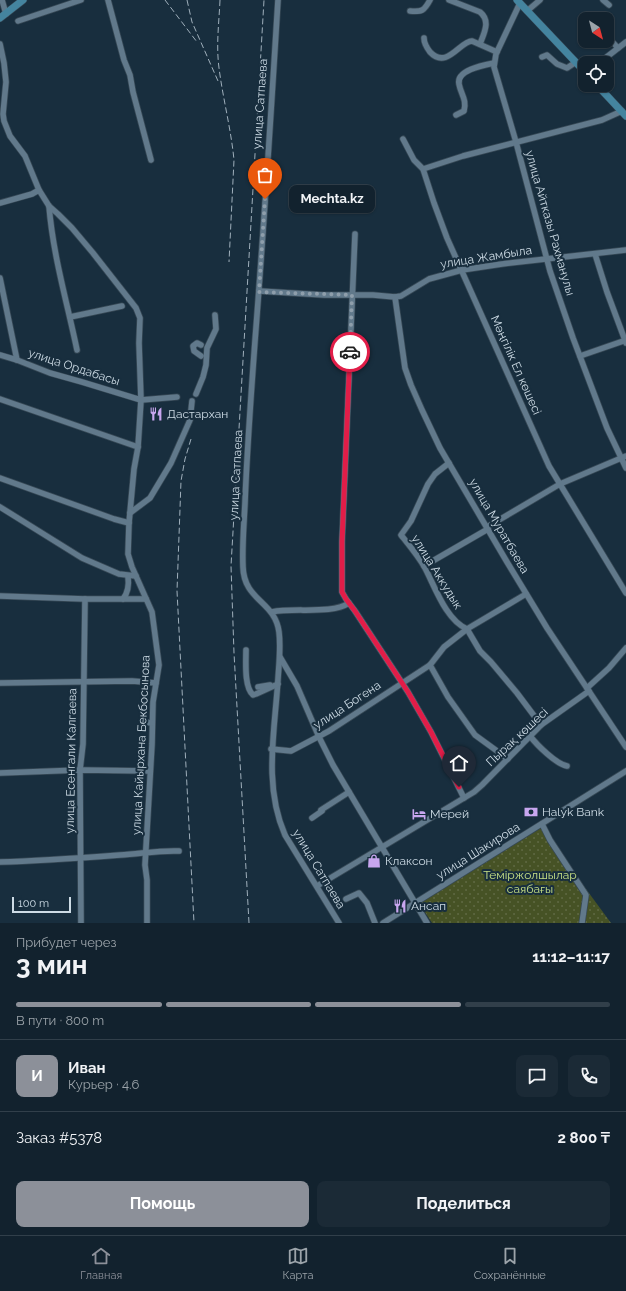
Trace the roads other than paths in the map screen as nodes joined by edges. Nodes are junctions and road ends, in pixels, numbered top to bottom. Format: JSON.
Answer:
{"nodes":[{"id":1,"x":2,"y":0,"type":"edge"},
{"id":2,"x":23,"y":0,"type":"edge"},
{"id":3,"x":81,"y":0,"type":"edge"},
{"id":4,"x":108,"y":0,"type":"edge"},
{"id":5,"x":278,"y":0,"type":"edge"},
{"id":6,"x":430,"y":0,"type":"edge"},
{"id":7,"x":449,"y":0,"type":"edge"},
{"id":8,"x":540,"y":0,"type":"edge"},
{"id":9,"x":603,"y":0,"type":"edge"},
{"id":10,"x":518,"y":2,"type":"edge"},
{"id":11,"x":609,"y":5,"type":"dead end"},
{"id":12,"x":410,"y":11,"type":"dead end"},
{"id":13,"x":527,"y":11,"type":"junction"},
{"id":14,"x":3,"y":16,"type":"edge"},
{"id":15,"x":18,"y":21,"type":"dead end"},
{"id":16,"x":424,"y":38,"type":"dead end"},
{"id":17,"x":626,"y":42,"type":"edge"},
{"id":18,"x":0,"y":44,"type":"edge"},
{"id":19,"x":480,"y":44,"type":"junction"},
{"id":20,"x":614,"y":44,"type":"edge"},
{"id":21,"x":618,"y":48,"type":"junction"},
{"id":22,"x":497,"y":52,"type":"junction"},
{"id":23,"x":608,"y":56,"type":"edge"},
{"id":24,"x":542,"y":57,"type":"dead end"},
{"id":25,"x":576,"y":62,"type":"joint"},
{"id":26,"x":494,"y":63,"type":"junction"},
{"id":27,"x":604,"y":92,"type":"edge"},
{"id":28,"x":624,"y":114,"type":"edge"},
{"id":29,"x":456,"y":116,"type":"dead end"},
{"id":30,"x":403,"y":139,"type":"dead end"},
{"id":31,"x":516,"y":142,"type":"junction"},
{"id":32,"x":151,"y":160,"type":"dead end"},
{"id":33,"x":424,"y":169,"type":"junction"},
{"id":34,"x":38,"y":190,"type":"junction"},
{"id":35,"x":0,"y":203,"type":"edge"},
{"id":36,"x":49,"y":206,"type":"junction"},
{"id":37,"x":355,"y":234,"type":"dead end"},
{"id":38,"x":626,"y":250,"type":"edge"},
{"id":39,"x":595,"y":254,"type":"junction"},
{"id":40,"x":546,"y":259,"type":"junction"},
{"id":41,"x":462,"y":270,"type":"junction"},
{"id":42,"x":0,"y":278,"type":"edge"},
{"id":43,"x":1,"y":288,"type":"edge"},
{"id":44,"x":259,"y":292,"type":"junction"},
{"id":45,"x":352,"y":295,"type":"junction"},
{"id":46,"x":394,"y":297,"type":"junction"},
{"id":47,"x":122,"y":306,"type":"dead end"},
{"id":48,"x":215,"y":315,"type":"dead end"},
{"id":49,"x":70,"y":317,"type":"junction"},
{"id":50,"x":626,"y":341,"type":"edge"},
{"id":51,"x":201,"y":344,"type":"dead end"},
{"id":52,"x":77,"y":350,"type":"dead end"},
{"id":53,"x":0,"y":355,"type":"edge"},
{"id":54,"x":201,"y":356,"type":"dead end"},
{"id":55,"x":580,"y":356,"type":"junction"},
{"id":56,"x":17,"y":360,"type":"junction"},
{"id":57,"x":196,"y":394,"type":"dead end"},
{"id":58,"x":177,"y":397,"type":"dead end"},
{"id":59,"x":0,"y":399,"type":"edge"},
{"id":60,"x":141,"y":400,"type":"junction"},
{"id":61,"x":192,"y":401,"type":"dead end"},
{"id":62,"x":138,"y":447,"type":"junction"},
{"id":63,"x":624,"y":458,"type":"edge"},
{"id":64,"x":449,"y":463,"type":"junction"},
{"id":65,"x":626,"y":468,"type":"edge"},
{"id":66,"x":0,"y":478,"type":"edge"},
{"id":67,"x":560,"y":484,"type":"junction"},
{"id":68,"x":0,"y":507,"type":"edge"},
{"id":69,"x":130,"y":512,"type":"junction"},
{"id":70,"x":129,"y":523,"type":"junction"},
{"id":71,"x":488,"y":528,"type":"junction"},
{"id":72,"x":424,"y":566,"type":"junction"},
{"id":73,"x":128,"y":576,"type":"junction"},
{"id":74,"x":136,"y":576,"type":"junction"},
{"id":75,"x":526,"y":594,"type":"junction"},
{"id":76,"x":626,"y":594,"type":"edge"},
{"id":77,"x":0,"y":596,"type":"edge"},
{"id":78,"x":85,"y":599,"type":"junction"},
{"id":79,"x":122,"y":599,"type":"junction"},
{"id":80,"x":146,"y":599,"type":"junction"},
{"id":81,"x":348,"y":603,"type":"junction"},
{"id":82,"x":272,"y":612,"type":"junction"},
{"id":83,"x":467,"y":629,"type":"junction"},
{"id":84,"x":626,"y":648,"type":"edge"},
{"id":85,"x":246,"y":650,"type":"dead end"},
{"id":86,"x":280,"y":657,"type":"junction"},
{"id":87,"x":430,"y":665,"type":"junction"},
{"id":88,"x":84,"y":682,"type":"junction"},
{"id":89,"x":0,"y":683,"type":"edge"},
{"id":90,"x":156,"y":683,"type":"junction"},
{"id":91,"x":402,"y":683,"type":"junction"},
{"id":92,"x":278,"y":684,"type":"junction"},
{"id":93,"x":588,"y":689,"type":"junction"},
{"id":94,"x":144,"y":722,"type":"dead end"},
{"id":95,"x":152,"y":723,"type":"junction"},
{"id":96,"x":541,"y":725,"type":"junction"},
{"id":97,"x":530,"y":736,"type":"junction"},
{"id":98,"x":319,"y":737,"type":"junction"},
{"id":99,"x":626,"y":747,"type":"edge"},
{"id":100,"x":271,"y":749,"type":"junction"},
{"id":101,"x":508,"y":759,"type":"junction"},
{"id":102,"x":567,"y":766,"type":"dead end"},
{"id":103,"x":80,"y":770,"type":"junction"},
{"id":104,"x":626,"y":770,"type":"edge"},
{"id":105,"x":150,"y":771,"type":"junction"},
{"id":106,"x":0,"y":773,"type":"edge"},
{"id":107,"x":349,"y":792,"type":"junction"},
{"id":108,"x":464,"y":798,"type":"junction"},
{"id":109,"x":312,"y":818,"type":"dead end"},
{"id":110,"x":542,"y":824,"type":"junction"},
{"id":111,"x":382,"y":847,"type":"junction"},
{"id":112,"x":179,"y":851,"type":"dead end"},
{"id":113,"x":146,"y":854,"type":"junction"},
{"id":114,"x":81,"y":858,"type":"junction"},
{"id":115,"x":0,"y":862,"type":"edge"},
{"id":116,"x":317,"y":886,"type":"junction"},
{"id":117,"x":346,"y":898,"type":"dead end"},
{"id":118,"x":415,"y":902,"type":"junction"},
{"id":119,"x":81,"y":923,"type":"edge"},
{"id":120,"x":147,"y":923,"type":"edge"},
{"id":121,"x":339,"y":923,"type":"edge"},
{"id":122,"x":375,"y":923,"type":"edge"},
{"id":123,"x":383,"y":923,"type":"edge"},
{"id":124,"x":427,"y":923,"type":"edge"},
{"id":125,"x":582,"y":923,"type":"edge"}],
"edges":[{"from":1,"to":14,"type":"street"},
{"from":2,"to":14,"type":"main road"},
{"from":3,"to":15,"type":"street"},
{"from":4,"to":32,"type":"street"},
{"from":5,"to":44,"type":"street","name":"улица Сатпаева"},
{"from":6,"to":12,"type":"street"},
{"from":7,"to":19,"type":"street"},
{"from":8,"to":13,"type":"street"},
{"from":9,"to":11,"type":"street"},
{"from":10,"to":13,"type":"main road"},
{"from":10,"to":22,"type":"street","name":"улица Айтказы Рахманулы"},
{"from":13,"to":25,"type":"main road"},
{"from":16,"to":19,"type":"street"},
{"from":17,"to":21,"type":"street"},
{"from":18,"to":34,"type":"street","name":"улица Кайырхана Бекбосынова"},
{"from":19,"to":22,"type":"street"},
{"from":20,"to":21,"type":"street"},
{"from":21,"to":23,"type":"street"},
{"from":22,"to":26,"type":"street","name":"улица Айтказы Рахманулы"},
{"from":24,"to":25,"type":"street"},
{"from":26,"to":29,"type":"street"},
{"from":26,"to":31,"type":"street","name":"улица Айтказы Рахманулы"},
{"from":27,"to":28,"type":"main road"},
{"from":28,"to":31,"type":"street"},
{"from":30,"to":33,"type":"street","name":"Мәңгілік Ел көшесі"},
{"from":31,"to":33,"type":"street"},
{"from":31,"to":40,"type":"street","name":"улица Айтказы Рахманулы"},
{"from":33,"to":41,"type":"street","name":"Мәңгілік Ел көшесі"},
{"from":34,"to":35,"type":"street"},
{"from":34,"to":36,"type":"street","name":"улица Кайырхана Бекбосынова"},
{"from":36,"to":49,"type":"street"},
{"from":36,"to":60,"type":"street","name":"улица Кайырхана Бекбосынова"},
{"from":37,"to":45,"type":"street"},
{"from":38,"to":39,"type":"street","name":"улица Жамбыла"},
{"from":39,"to":40,"type":"street","name":"улица Жамбыла"},
{"from":39,"to":50,"type":"street"},
{"from":40,"to":41,"type":"street","name":"улица Жамбыла"},
{"from":40,"to":55,"type":"street","name":"улица Айтказы Рахманулы"},
{"from":41,"to":46,"type":"street","name":"улица Жамбыла"},
{"from":41,"to":67,"type":"street","name":"Мәңгілік Ел көшесі"},
{"from":42,"to":43,"type":"street"},
{"from":43,"to":56,"type":"street"},
{"from":44,"to":45,"type":"street","name":"улица Жамбыла"},
{"from":44,"to":82,"type":"street","name":"улица Сатпаева"},
{"from":45,"to":46,"type":"street","name":"улица Жамбыла"},
{"from":45,"to":81,"type":"street"},
{"from":46,"to":64,"type":"street","name":"улица Муратбаева"},
{"from":47,"to":49,"type":"street"},
{"from":48,"to":57,"type":"street"},
{"from":49,"to":52,"type":"street"},
{"from":50,"to":55,"type":"street"},
{"from":51,"to":54,"type":"street"},
{"from":53,"to":56,"type":"street","name":"улица Ордабасы"},
{"from":55,"to":63,"type":"street","name":"улица Айтказы Рахманулы"},
{"from":56,"to":60,"type":"street","name":"улица Ордабасы"},
{"from":58,"to":60,"type":"street"},
{"from":59,"to":62,"type":"street"},
{"from":60,"to":62,"type":"street","name":"улица Кайырхана Бекбосынова"},
{"from":61,"to":69,"type":"street"},
{"from":62,"to":69,"type":"street","name":"улица Кайырхана Бекбосынова"},
{"from":63,"to":65,"type":"street","name":"улица Айтказы Рахманулы"},
{"from":63,"to":67,"type":"street"},
{"from":64,"to":71,"type":"street","name":"улица Муратбаева"},
{"from":64,"to":72,"type":"street","name":"улица Аккудык"},
{"from":66,"to":70,"type":"street"},
{"from":67,"to":71,"type":"street"},
{"from":67,"to":76,"type":"street","name":"Мәңгілік Ел көшесі"},
{"from":68,"to":73,"type":"street"},
{"from":69,"to":70,"type":"street","name":"улица Кайырхана Бекбосынова"},
{"from":70,"to":74,"type":"street","name":"улица Кайырхана Бекбосынова"},
{"from":71,"to":72,"type":"street"},
{"from":71,"to":75,"type":"street","name":"улица Муратбаева"},
{"from":72,"to":83,"type":"street","name":"улица Аккудык"},
{"from":73,"to":74,"type":"street"},
{"from":73,"to":79,"type":"street"},
{"from":74,"to":80,"type":"street","name":"улица Кайырхана Бекбосынова"},
{"from":75,"to":83,"type":"street","name":"улица Богена"},
{"from":75,"to":93,"type":"street","name":"улица Муратбаева"},
{"from":77,"to":78,"type":"street"},
{"from":78,"to":79,"type":"street"},
{"from":78,"to":88,"type":"street","name":"улица Есенгали Калгаева"},
{"from":79,"to":80,"type":"street"},
{"from":80,"to":90,"type":"street","name":"улица Кайырхана Бекбосынова"},
{"from":81,"to":82,"type":"street"},
{"from":81,"to":91,"type":"street"},
{"from":82,"to":86,"type":"street","name":"улица Сатпаева"},
{"from":83,"to":87,"type":"street","name":"улица Богена"},
{"from":83,"to":96,"type":"street","name":"улица Аккудык"},
{"from":84,"to":93,"type":"street","name":"Пырақ көшесі"},
{"from":85,"to":92,"type":"street"},
{"from":86,"to":92,"type":"street","name":"улица Сатпаева"},
{"from":86,"to":98,"type":"street"},
{"from":87,"to":91,"type":"street","name":"улица Богена"},
{"from":87,"to":101,"type":"street"},
{"from":88,"to":89,"type":"street"},
{"from":88,"to":90,"type":"street"},
{"from":88,"to":103,"type":"street","name":"улица Есенгали Калгаева"},
{"from":90,"to":95,"type":"street","name":"улица Кайырхана Бекбосынова"},
{"from":91,"to":98,"type":"street","name":"улица Богена"},
{"from":91,"to":108,"type":"street"},
{"from":92,"to":100,"type":"street","name":"улица Сатпаева"},
{"from":93,"to":96,"type":"street","name":"Пырақ көшесі"},
{"from":93,"to":99,"type":"street","name":"улица Муратбаева"},
{"from":94,"to":95,"type":"street"},
{"from":95,"to":105,"type":"street","name":"улица Кайырхана Бекбосынова"},
{"from":96,"to":97,"type":"street","name":"Пырақ көшесі"},
{"from":97,"to":101,"type":"street","name":"Пырақ көшесі"},
{"from":97,"to":102,"type":"street"},
{"from":98,"to":100,"type":"street","name":"улица Богена"},
{"from":98,"to":107,"type":"street"},
{"from":100,"to":116,"type":"street","name":"улица Сатпаева"},
{"from":101,"to":108,"type":"street","name":"Пырақ көшесі"},
{"from":103,"to":105,"type":"street"},
{"from":103,"to":106,"type":"street"},
{"from":103,"to":114,"type":"street","name":"улица Есенгали Калгаева"},
{"from":104,"to":110,"type":"street","name":"улица Шакирова"},
{"from":105,"to":113,"type":"street","name":"улица Кайырхана Бекбосынова"},
{"from":107,"to":109,"type":"street"},
{"from":107,"to":111,"type":"street"},
{"from":108,"to":111,"type":"street","name":"Пырақ көшесі"},
{"from":110,"to":118,"type":"street","name":"улица Шакирова"},
{"from":110,"to":125,"type":"street"},
{"from":111,"to":116,"type":"street","name":"Пырақ көшесі"},
{"from":111,"to":118,"type":"street"},
{"from":112,"to":113,"type":"street"},
{"from":113,"to":114,"type":"street"},
{"from":113,"to":120,"type":"street","name":"улица Кайырхана Бекбосынова"},
{"from":114,"to":115,"type":"street"},
{"from":114,"to":119,"type":"street","name":"улица Есенгали Калгаева"},
{"from":116,"to":121,"type":"street","name":"улица Сатпаева"},
{"from":117,"to":122,"type":"street"},
{"from":118,"to":123,"type":"street","name":"улица Шакирова"},
{"from":118,"to":124,"type":"street"}]}
